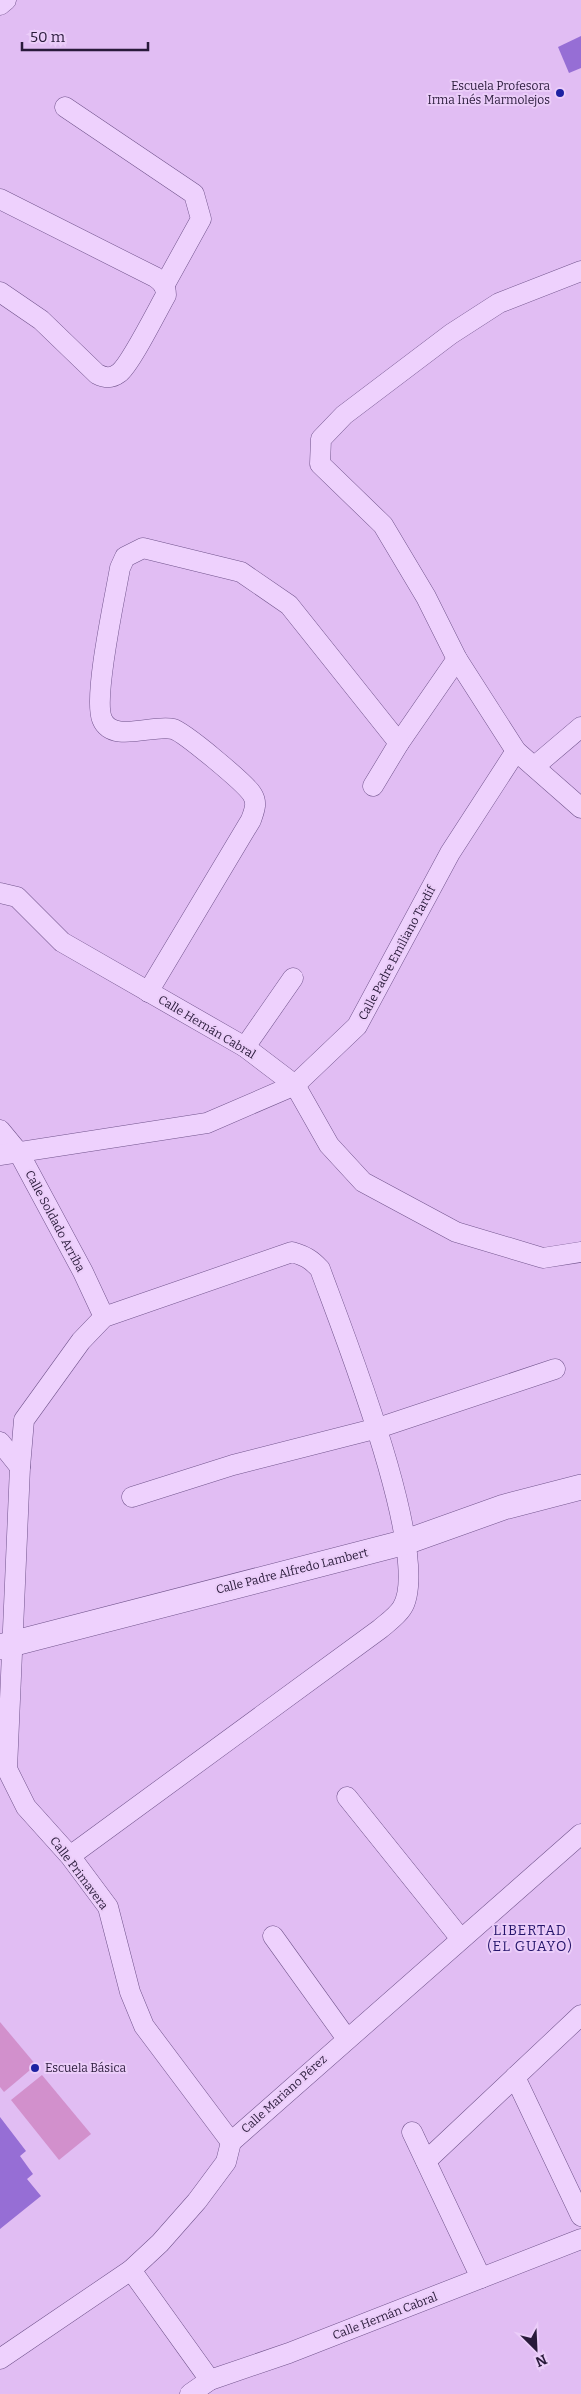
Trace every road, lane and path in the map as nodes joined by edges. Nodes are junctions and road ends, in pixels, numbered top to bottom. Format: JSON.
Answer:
{"nodes":[{"id":1,"x":6,"y":0,"type":"edge"},
{"id":2,"x":0,"y":5,"type":"edge"},
{"id":3,"x":65,"y":107,"type":"dead end"},
{"id":4,"x":0,"y":199,"type":"edge"},
{"id":5,"x":581,"y":271,"type":"edge"},
{"id":6,"x":164,"y":286,"type":"junction"},
{"id":7,"x":0,"y":292,"type":"edge"},
{"id":8,"x":457,"y":659,"type":"junction"},
{"id":9,"x":581,"y":726,"type":"edge"},
{"id":10,"x":399,"y":743,"type":"junction"},
{"id":11,"x":516,"y":751,"type":"junction"},
{"id":12,"x":535,"y":766,"type":"junction"},
{"id":13,"x":373,"y":786,"type":"dead end"},
{"id":14,"x":581,"y":808,"type":"edge"},
{"id":15,"x":0,"y":893,"type":"edge"},
{"id":16,"x":293,"y":978,"type":"dead end"},
{"id":17,"x":148,"y":992,"type":"junction"},
{"id":18,"x":245,"y":1047,"type":"junction"},
{"id":19,"x":295,"y":1086,"type":"junction"},
{"id":20,"x":0,"y":1130,"type":"edge"},
{"id":21,"x":9,"y":1154,"type":"edge"},
{"id":22,"x":581,"y":1252,"type":"edge"},
{"id":23,"x":104,"y":1317,"type":"junction"},
{"id":24,"x":555,"y":1369,"type":"dead end"},
{"id":25,"x":378,"y":1428,"type":"junction"},
{"id":26,"x":0,"y":1442,"type":"edge"},
{"id":27,"x":20,"y":1468,"type":"junction"},
{"id":28,"x":581,"y":1487,"type":"edge"},
{"id":29,"x":132,"y":1497,"type":"dead end"},
{"id":30,"x":406,"y":1542,"type":"junction"},
{"id":31,"x":7,"y":1645,"type":"edge"},
{"id":32,"x":3,"y":1770,"type":"edge"},
{"id":33,"x":347,"y":1797,"type":"dead end"},
{"id":34,"x":578,"y":1842,"type":"edge"},
{"id":35,"x":70,"y":1856,"type":"junction"},
{"id":36,"x":273,"y":1936,"type":"dead end"},
{"id":37,"x":461,"y":1939,"type":"junction"},
{"id":38,"x":581,"y":2015,"type":"edge"},
{"id":39,"x":347,"y":2039,"type":"junction"},
{"id":40,"x":516,"y":2077,"type":"junction"},
{"id":41,"x":412,"y":2132,"type":"dead end"},
{"id":42,"x":231,"y":2142,"type":"junction"},
{"id":43,"x":426,"y":2161,"type":"junction"},
{"id":44,"x":581,"y":2216,"type":"edge"},
{"id":45,"x":581,"y":2238,"type":"edge"},
{"id":46,"x":131,"y":2270,"type":"junction"},
{"id":47,"x":481,"y":2278,"type":"junction"},
{"id":48,"x":0,"y":2359,"type":"edge"},
{"id":49,"x":210,"y":2380,"type":"junction"},
{"id":50,"x":190,"y":2394,"type":"edge"}],
"edges":[{"from":1,"to":2,"type":"street"},
{"from":3,"to":6,"type":"street"},
{"from":4,"to":6,"type":"street"},
{"from":5,"to":8,"type":"street"},
{"from":6,"to":7,"type":"street"},
{"from":8,"to":10,"type":"street"},
{"from":8,"to":11,"type":"street"},
{"from":9,"to":12,"type":"street"},
{"from":10,"to":13,"type":"street"},
{"from":10,"to":17,"type":"street"},
{"from":11,"to":12,"type":"street"},
{"from":11,"to":19,"type":"street","name":"Calle Padre Emiliano Tardif"},
{"from":12,"to":14,"type":"street"},
{"from":15,"to":17,"type":"street","name":"Calle Hernán Cabral"},
{"from":16,"to":18,"type":"street"},
{"from":17,"to":18,"type":"street","name":"Calle Hernán Cabral"},
{"from":18,"to":19,"type":"street","name":"Calle Hernán Cabral"},
{"from":19,"to":21,"type":"street","name":"Calle Padre Emiliano Tardif"},
{"from":19,"to":22,"type":"street","name":"Calle Hernán Cabral"},
{"from":20,"to":21,"type":"street","name":"Calle Soldado Arriba"},
{"from":21,"to":23,"type":"street","name":"Calle Soldado Arriba"},
{"from":23,"to":25,"type":"street"},
{"from":23,"to":27,"type":"street","name":"Calle Primavera"},
{"from":24,"to":25,"type":"street"},
{"from":25,"to":29,"type":"street"},
{"from":25,"to":30,"type":"street"},
{"from":26,"to":27,"type":"street"},
{"from":27,"to":31,"type":"street","name":"Calle Primavera"},
{"from":28,"to":30,"type":"street","name":"Calle Padre Alfredo Lambert"},
{"from":30,"to":31,"type":"street","name":"Calle Padre Alfredo Lambert"},
{"from":30,"to":35,"type":"street"},
{"from":31,"to":32,"type":"street","name":"Calle Primavera"},
{"from":32,"to":35,"type":"street","name":"Calle Primavera"},
{"from":33,"to":37,"type":"street"},
{"from":34,"to":37,"type":"street","name":"Calle Mariano Pérez"},
{"from":35,"to":42,"type":"street","name":"Calle Primavera"},
{"from":36,"to":39,"type":"street"},
{"from":37,"to":39,"type":"street","name":"Calle Mariano Pérez"},
{"from":38,"to":40,"type":"street"},
{"from":39,"to":42,"type":"street","name":"Calle Mariano Pérez"},
{"from":40,"to":43,"type":"street"},
{"from":40,"to":44,"type":"street"},
{"from":41,"to":43,"type":"street"},
{"from":42,"to":46,"type":"street","name":"Calle Mariano Pérez"},
{"from":43,"to":47,"type":"street"},
{"from":45,"to":47,"type":"street","name":"Calle Hernán Cabral"},
{"from":46,"to":48,"type":"street","name":"Calle Mariano Pérez"},
{"from":46,"to":49,"type":"street"},
{"from":47,"to":49,"type":"street","name":"Calle Hernán Cabral"},
{"from":49,"to":50,"type":"street","name":"Calle Hernán Cabral"}]}
